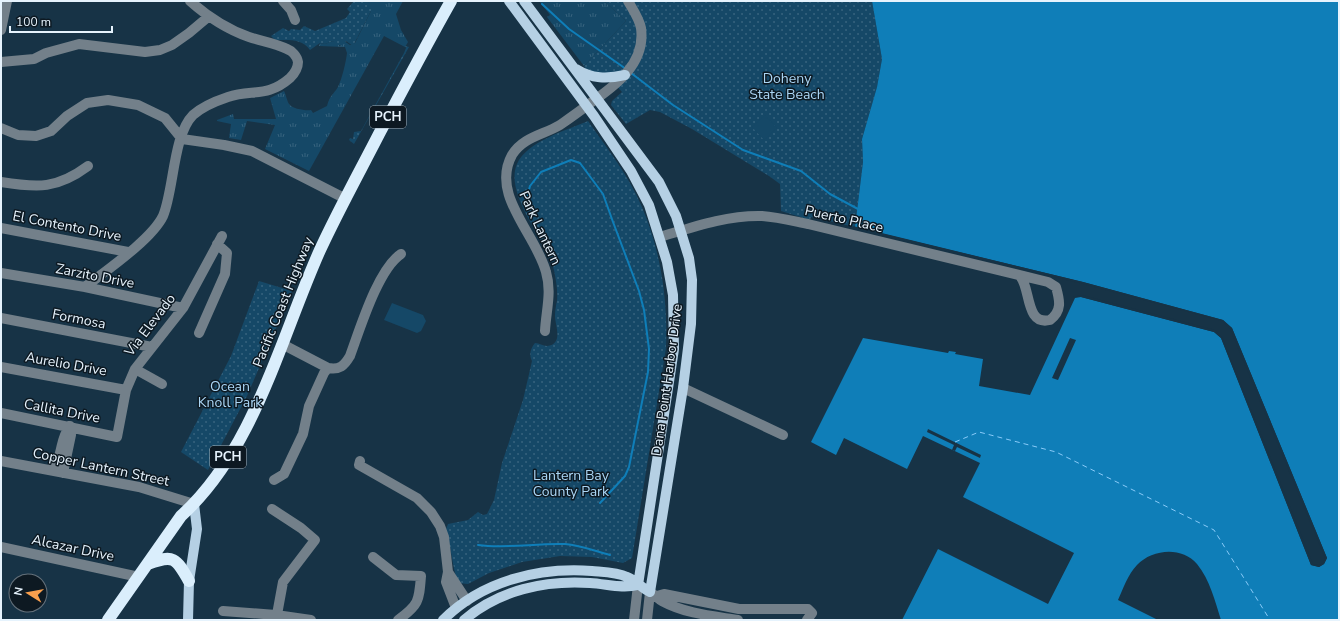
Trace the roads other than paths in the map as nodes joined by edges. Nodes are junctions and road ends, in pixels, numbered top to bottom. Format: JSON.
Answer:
{"nodes":[{"id":1,"x":7,"y":1,"type":"edge"},
{"id":2,"x":190,"y":1,"type":"edge"},
{"id":3,"x":283,"y":1,"type":"edge"},
{"id":4,"x":451,"y":1,"type":"edge"},
{"id":5,"x":509,"y":1,"type":"edge"},
{"id":6,"x":524,"y":1,"type":"edge"},
{"id":7,"x":628,"y":1,"type":"edge"},
{"id":8,"x":636,"y":8,"type":"edge"},
{"id":9,"x":208,"y":17,"type":"junction"},
{"id":10,"x":295,"y":20,"type":"dead end"},
{"id":11,"x":1,"y":30,"type":"edge"},
{"id":12,"x":1,"y":62,"type":"edge"},
{"id":13,"x":574,"y":68,"type":"junction"},
{"id":14,"x":625,"y":76,"type":"junction"},
{"id":15,"x":597,"y":98,"type":"junction"},
{"id":16,"x":586,"y":106,"type":"junction"},
{"id":17,"x":1,"y":128,"type":"edge"},
{"id":18,"x":182,"y":139,"type":"junction"},
{"id":19,"x":88,"y":166,"type":"dead end"},
{"id":20,"x":1,"y":182,"type":"edge"},
{"id":21,"x":346,"y":199,"type":"junction"},
{"id":22,"x":1,"y":228,"type":"edge"},
{"id":23,"x":681,"y":231,"type":"junction"},
{"id":24,"x":660,"y":237,"type":"junction"},
{"id":25,"x":128,"y":252,"type":"junction"},
{"id":26,"x":401,"y":254,"type":"dead end"},
{"id":27,"x":1,"y":273,"type":"edge"},
{"id":28,"x":1020,"y":276,"type":"junction"},
{"id":29,"x":85,"y":287,"type":"junction"},
{"id":30,"x":183,"y":308,"type":"junction"},
{"id":31,"x":1,"y":318,"type":"edge"},
{"id":32,"x":545,"y":331,"type":"dead end"},
{"id":33,"x":199,"y":333,"type":"dead end"},
{"id":34,"x":282,"y":344,"type":"junction"},
{"id":35,"x":152,"y":347,"type":"junction"},
{"id":36,"x":1,"y":366,"type":"edge"},
{"id":37,"x":328,"y":368,"type":"junction"},
{"id":38,"x":135,"y":369,"type":"junction"},
{"id":39,"x":162,"y":384,"type":"dead end"},
{"id":40,"x":670,"y":385,"type":"junction"},
{"id":41,"x":683,"y":388,"type":"junction"},
{"id":42,"x":126,"y":390,"type":"junction"},
{"id":43,"x":1,"y":413,"type":"edge"},
{"id":44,"x":70,"y":426,"type":"junction"},
{"id":45,"x":783,"y":435,"type":"dead end"},
{"id":46,"x":117,"y":437,"type":"joint"},
{"id":47,"x":1,"y":461,"type":"edge"},
{"id":48,"x":360,"y":461,"type":"dead end"},
{"id":49,"x":50,"y":470,"type":"junction"},
{"id":50,"x":63,"y":473,"type":"junction"},
{"id":51,"x":274,"y":480,"type":"dead end"},
{"id":52,"x":194,"y":504,"type":"junction"},
{"id":53,"x":272,"y":509,"type":"dead end"},
{"id":54,"x":1,"y":547,"type":"edge"},
{"id":55,"x":373,"y":557,"type":"dead end"},
{"id":56,"x":148,"y":564,"type":"junction"},
{"id":57,"x":448,"y":572,"type":"junction"},
{"id":58,"x":139,"y":577,"type":"junction"},
{"id":59,"x":509,"y":580,"type":"junction"},
{"id":60,"x":189,"y":581,"type":"junction"},
{"id":61,"x":638,"y":585,"type":"junction"},
{"id":62,"x":654,"y":594,"type":"junction"},
{"id":63,"x":495,"y":600,"type":"junction"},
{"id":64,"x":467,"y":601,"type":"junction"},
{"id":65,"x":456,"y":608,"type":"junction"},
{"id":66,"x":736,"y":608,"type":"junction"},
{"id":67,"x":222,"y":612,"type":"dead end"},
{"id":68,"x":276,"y":618,"type":"edge"},
{"id":69,"x":108,"y":620,"type":"edge"},
{"id":70,"x":188,"y":620,"type":"edge"},
{"id":71,"x":311,"y":620,"type":"edge"},
{"id":72,"x":398,"y":620,"type":"edge"},
{"id":73,"x":443,"y":620,"type":"edge"},
{"id":74,"x":464,"y":620,"type":"edge"},
{"id":75,"x":634,"y":620,"type":"edge"},
{"id":76,"x":647,"y":620,"type":"edge"},
{"id":77,"x":736,"y":620,"type":"edge"},
{"id":78,"x":807,"y":620,"type":"edge"}],
"edges":[{"from":1,"to":11,"type":"street"},
{"from":2,"to":9,"type":"street"},
{"from":3,"to":10,"type":"street"},
{"from":4,"to":21,"type":"highway","name":"Pacific Coast Highway","number":"PCH"},
{"from":5,"to":16,"type":"main road","name":"Dana Point Harbor Drive"},
{"from":6,"to":13,"type":"main road","name":"Dana Point Harbor Drive"},
{"from":7,"to":8,"type":"street"},
{"from":8,"to":14,"type":"street"},
{"from":9,"to":12,"type":"street"},
{"from":9,"to":18,"type":"street"},
{"from":13,"to":14,"type":"main road"},
{"from":13,"to":15,"type":"main road","name":"Dana Point Harbor Drive"},
{"from":14,"to":15,"type":"street"},
{"from":15,"to":16,"type":"street","name":"Park Lantern"},
{"from":15,"to":23,"type":"main road","name":"Dana Point Harbor Drive"},
{"from":16,"to":24,"type":"main road","name":"Dana Point Harbor Drive"},
{"from":16,"to":32,"type":"street","name":"Park Lantern"},
{"from":17,"to":18,"type":"street"},
{"from":18,"to":21,"type":"street"},
{"from":18,"to":25,"type":"street"},
{"from":19,"to":20,"type":"street"},
{"from":21,"to":34,"type":"highway","name":"Pacific Coast Highway","number":"PCH"},
{"from":22,"to":25,"type":"street","name":"El Contento Drive"},
{"from":23,"to":24,"type":"street","name":"Puerto Place"},
{"from":23,"to":28,"type":"street","name":"Puerto Place"},
{"from":23,"to":41,"type":"main road","name":"Dana Point Harbor Drive"},
{"from":24,"to":40,"type":"main road","name":"Dana Point Harbor Drive"},
{"from":25,"to":29,"type":"street"},
{"from":26,"to":37,"type":"street"},
{"from":27,"to":29,"type":"street","name":"Zarzito Drive"},
{"from":28,"to":28,"type":"street","name":"Puerto Place"},
{"from":29,"to":30,"type":"street","name":"Zarzito Drive"},
{"from":30,"to":33,"type":"street","name":"Via Elevado"},
{"from":30,"to":35,"type":"street","name":"Via Elevado"},
{"from":31,"to":35,"type":"street","name":"Formosa"},
{"from":34,"to":37,"type":"street"},
{"from":34,"to":52,"type":"highway","name":"Pacific Coast Highway","number":"PCH"},
{"from":35,"to":38,"type":"street","name":"Via Elevado"},
{"from":36,"to":42,"type":"street","name":"Aurelio Drive"},
{"from":37,"to":51,"type":"street"},
{"from":38,"to":39,"type":"street"},
{"from":38,"to":42,"type":"street","name":"Via Elevado"},
{"from":40,"to":41,"type":"main road"},
{"from":40,"to":61,"type":"main road","name":"Dana Point Harbor Drive"},
{"from":41,"to":45,"type":"street"},
{"from":41,"to":62,"type":"main road","name":"Dana Point Harbor Drive"},
{"from":42,"to":46,"type":"street","name":"Via Elevado"},
{"from":43,"to":44,"type":"street","name":"Callita Drive"},
{"from":44,"to":46,"type":"street","name":"Callita Drive"},
{"from":44,"to":49,"type":"street"},
{"from":44,"to":50,"type":"street"},
{"from":47,"to":49,"type":"street","name":"Copper Lantern Street"},
{"from":48,"to":57,"type":"street"},
{"from":49,"to":50,"type":"street","name":"Copper Lantern Street"},
{"from":50,"to":52,"type":"street","name":"Copper Lantern Street"},
{"from":52,"to":56,"type":"highway","name":"Pacific Coast Highway","number":"PCH"},
{"from":52,"to":60,"type":"main road"},
{"from":53,"to":68,"type":"street"},
{"from":54,"to":58,"type":"street","name":"Alcazar Drive"},
{"from":55,"to":72,"type":"street"},
{"from":56,"to":58,"type":"highway","name":"Pacific Coast Highway","number":"PCH"},
{"from":56,"to":60,"type":"highway"},
{"from":57,"to":64,"type":"street"},
{"from":57,"to":65,"type":"street"},
{"from":58,"to":69,"type":"highway","name":"Pacific Coast Highway","number":"PCH"},
{"from":59,"to":61,"type":"main road"},
{"from":59,"to":63,"type":"main road"},
{"from":59,"to":64,"type":"main road"},
{"from":60,"to":70,"type":"main road"},
{"from":61,"to":62,"type":"main road"},
{"from":61,"to":63,"type":"main road"},
{"from":61,"to":75,"type":"street","name":"Dana Point Harbor Drive"},
{"from":62,"to":66,"type":"street"},
{"from":62,"to":76,"type":"street","name":"Dana Point Harbor Drive"},
{"from":62,"to":77,"type":"street"},
{"from":63,"to":74,"type":"main road"},
{"from":64,"to":65,"type":"main road"},
{"from":65,"to":73,"type":"main road"},
{"from":66,"to":77,"type":"street"},
{"from":66,"to":78,"type":"street"},
{"from":67,"to":68,"type":"street"},
{"from":68,"to":71,"type":"street"}]}
